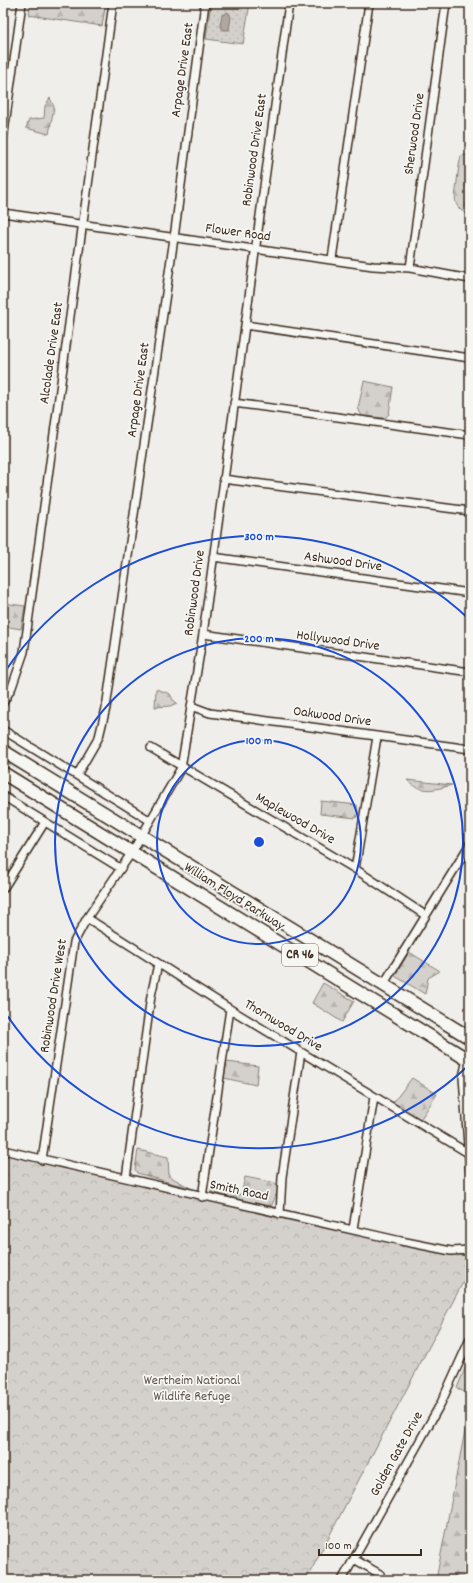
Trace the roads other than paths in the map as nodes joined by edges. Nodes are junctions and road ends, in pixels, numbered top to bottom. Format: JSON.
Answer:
{"nodes":[{"id":1,"x":22,"y":3,"type":"edge"},
{"id":2,"x":114,"y":3,"type":"edge"},
{"id":3,"x":205,"y":3,"type":"edge"},
{"id":4,"x":289,"y":3,"type":"edge"},
{"id":5,"x":368,"y":3,"type":"edge"},
{"id":6,"x":446,"y":3,"type":"edge"},
{"id":7,"x":3,"y":139,"type":"edge"},
{"id":8,"x":3,"y":213,"type":"edge"},
{"id":9,"x":82,"y":225,"type":"junction"},
{"id":10,"x":174,"y":238,"type":"junction"},
{"id":11,"x":254,"y":248,"type":"junction"},
{"id":12,"x":332,"y":259,"type":"junction"},
{"id":13,"x":410,"y":268,"type":"junction"},
{"id":14,"x":470,"y":279,"type":"edge"},
{"id":15,"x":245,"y":325,"type":"junction"},
{"id":16,"x":470,"y":358,"type":"edge"},
{"id":17,"x":234,"y":403,"type":"junction"},
{"id":18,"x":470,"y":435,"type":"edge"},
{"id":19,"x":223,"y":479,"type":"junction"},
{"id":20,"x":470,"y":511,"type":"edge"},
{"id":21,"x":213,"y":557,"type":"junction"},
{"id":22,"x":470,"y":593,"type":"edge"},
{"id":23,"x":203,"y":634,"type":"junction"},
{"id":24,"x":470,"y":672,"type":"edge"},
{"id":25,"x":3,"y":703,"type":"edge"},
{"id":26,"x":191,"y":706,"type":"junction"},
{"id":27,"x":3,"y":730,"type":"edge"},
{"id":28,"x":377,"y":737,"type":"junction"},
{"id":29,"x":151,"y":748,"type":"dead end"},
{"id":30,"x":470,"y":750,"type":"edge"},
{"id":31,"x":3,"y":751,"type":"edge"},
{"id":32,"x":181,"y":768,"type":"junction"},
{"id":33,"x":3,"y":773,"type":"edge"},
{"id":34,"x":77,"y":775,"type":"junction"},
{"id":35,"x":3,"y":796,"type":"edge"},
{"id":36,"x":149,"y":820,"type":"junction"},
{"id":37,"x":45,"y":822,"type":"junction"},
{"id":38,"x":141,"y":836,"type":"junction"},
{"id":39,"x":470,"y":844,"type":"edge"},
{"id":40,"x":132,"y":852,"type":"junction"},
{"id":41,"x":120,"y":868,"type":"junction"},
{"id":42,"x":355,"y":869,"type":"junction"},
{"id":43,"x":3,"y":889,"type":"edge"},
{"id":44,"x":425,"y":915,"type":"junction"},
{"id":45,"x":87,"y":918,"type":"junction"},
{"id":46,"x":158,"y":964,"type":"junction"},
{"id":47,"x":383,"y":985,"type":"junction"},
{"id":48,"x":230,"y":1009,"type":"junction"},
{"id":49,"x":470,"y":1038,"type":"edge"},
{"id":50,"x":301,"y":1052,"type":"junction"},
{"id":51,"x":469,"y":1060,"type":"edge"},
{"id":52,"x":470,"y":1079,"type":"edge"},
{"id":53,"x":464,"y":1091,"type":"junction"},
{"id":54,"x":374,"y":1097,"type":"junction"},
{"id":55,"x":3,"y":1150,"type":"edge"},
{"id":56,"x":468,"y":1153,"type":"junction"},
{"id":57,"x":42,"y":1160,"type":"junction"},
{"id":58,"x":470,"y":1173,"type":"edge"},
{"id":59,"x":126,"y":1178,"type":"junction"},
{"id":60,"x":202,"y":1197,"type":"junction"},
{"id":61,"x":280,"y":1214,"type":"junction"},
{"id":62,"x":353,"y":1229,"type":"junction"},
{"id":63,"x":470,"y":1250,"type":"edge"},
{"id":64,"x":470,"y":1339,"type":"edge"},
{"id":65,"x":354,"y":1559,"type":"junction"},
{"id":66,"x":380,"y":1574,"type":"dead end"},
{"id":67,"x":342,"y":1580,"type":"edge"}],
"edges":[{"from":1,"to":7,"type":"street"},
{"from":2,"to":9,"type":"street","name":"Alcolade Drive East"},
{"from":3,"to":10,"type":"street","name":"Arpage Drive East"},
{"from":4,"to":11,"type":"street","name":"Robinwood Drive East"},
{"from":5,"to":12,"type":"street"},
{"from":6,"to":13,"type":"street","name":"Sherwood Drive"},
{"from":8,"to":9,"type":"street","name":"Flower Road"},
{"from":9,"to":10,"type":"street","name":"Flower Road"},
{"from":9,"to":25,"type":"street","name":"Alcolade Drive East"},
{"from":10,"to":11,"type":"street","name":"Flower Road"},
{"from":10,"to":34,"type":"street","name":"Arpage Drive East"},
{"from":11,"to":12,"type":"street","name":"Flower Road"},
{"from":11,"to":15,"type":"street","name":"Robinwood Drive East"},
{"from":12,"to":13,"type":"street","name":"Flower Road"},
{"from":13,"to":14,"type":"street","name":"Flower Road"},
{"from":15,"to":16,"type":"street"},
{"from":15,"to":17,"type":"street","name":"Robinwood Drive"},
{"from":17,"to":18,"type":"street"},
{"from":17,"to":19,"type":"street","name":"Robinwood Drive"},
{"from":19,"to":20,"type":"street"},
{"from":19,"to":21,"type":"street","name":"Robinwood Drive"},
{"from":21,"to":22,"type":"street","name":"Ashwood Drive"},
{"from":21,"to":23,"type":"street","name":"Robinwood Drive"},
{"from":23,"to":24,"type":"street","name":"Hollywood Drive"},
{"from":23,"to":26,"type":"street","name":"Robinwood Drive"},
{"from":26,"to":28,"type":"street","name":"Oakwood Drive"},
{"from":26,"to":32,"type":"street","name":"Robinwood Drive"},
{"from":27,"to":34,"type":"street"},
{"from":28,"to":30,"type":"street","name":"Oakwood Drive"},
{"from":28,"to":42,"type":"street"},
{"from":29,"to":32,"type":"street","name":"Maplewood Drive"},
{"from":31,"to":38,"type":"highway","name":"William Floyd Parkway","number":"CR 46"},
{"from":32,"to":36,"type":"street","name":"Robinwood Drive"},
{"from":32,"to":42,"type":"street","name":"Maplewood Drive"},
{"from":33,"to":40,"type":"highway","name":"William Floyd Parkway","number":"CR 46"},
{"from":34,"to":36,"type":"street"},
{"from":35,"to":37,"type":"street"},
{"from":36,"to":38,"type":"street","name":"Robinwood Drive"},
{"from":37,"to":41,"type":"street"},
{"from":37,"to":43,"type":"street"},
{"from":38,"to":40,"type":"street","name":"Robinwood Drive"},
{"from":38,"to":47,"type":"highway","name":"William Floyd Parkway","number":"CR 46"},
{"from":39,"to":44,"type":"street"},
{"from":40,"to":41,"type":"street","name":"Robinwood Drive West"},
{"from":40,"to":51,"type":"highway","name":"William Floyd Parkway","number":"CR 46"},
{"from":41,"to":45,"type":"street","name":"Robinwood Drive West"},
{"from":42,"to":44,"type":"street","name":"Maplewood Drive"},
{"from":44,"to":47,"type":"street"},
{"from":45,"to":46,"type":"street","name":"Thornwood Drive"},
{"from":45,"to":57,"type":"street","name":"Robinwood Drive West"},
{"from":46,"to":48,"type":"street","name":"Thornwood Drive"},
{"from":46,"to":59,"type":"street"},
{"from":47,"to":49,"type":"highway","name":"William Floyd Parkway","number":"CR 46"},
{"from":48,"to":50,"type":"street","name":"Thornwood Drive"},
{"from":48,"to":60,"type":"street"},
{"from":50,"to":54,"type":"street","name":"Thornwood Drive"},
{"from":50,"to":61,"type":"street"},
{"from":51,"to":53,"type":"street"},
{"from":52,"to":53,"type":"street"},
{"from":53,"to":56,"type":"street"},
{"from":54,"to":56,"type":"street","name":"Thornwood Drive"},
{"from":54,"to":62,"type":"street"},
{"from":55,"to":57,"type":"street","name":"Smith Road"},
{"from":56,"to":58,"type":"street"},
{"from":57,"to":59,"type":"street","name":"Smith Road"},
{"from":59,"to":60,"type":"street","name":"Smith Road"},
{"from":60,"to":61,"type":"street","name":"Smith Road"},
{"from":61,"to":62,"type":"street","name":"Smith Road"},
{"from":62,"to":63,"type":"street","name":"Smith Road"},
{"from":64,"to":65,"type":"street","name":"Golden Gate Drive"},
{"from":65,"to":66,"type":"street"},
{"from":65,"to":67,"type":"street","name":"Golden Gate Drive"}]}
